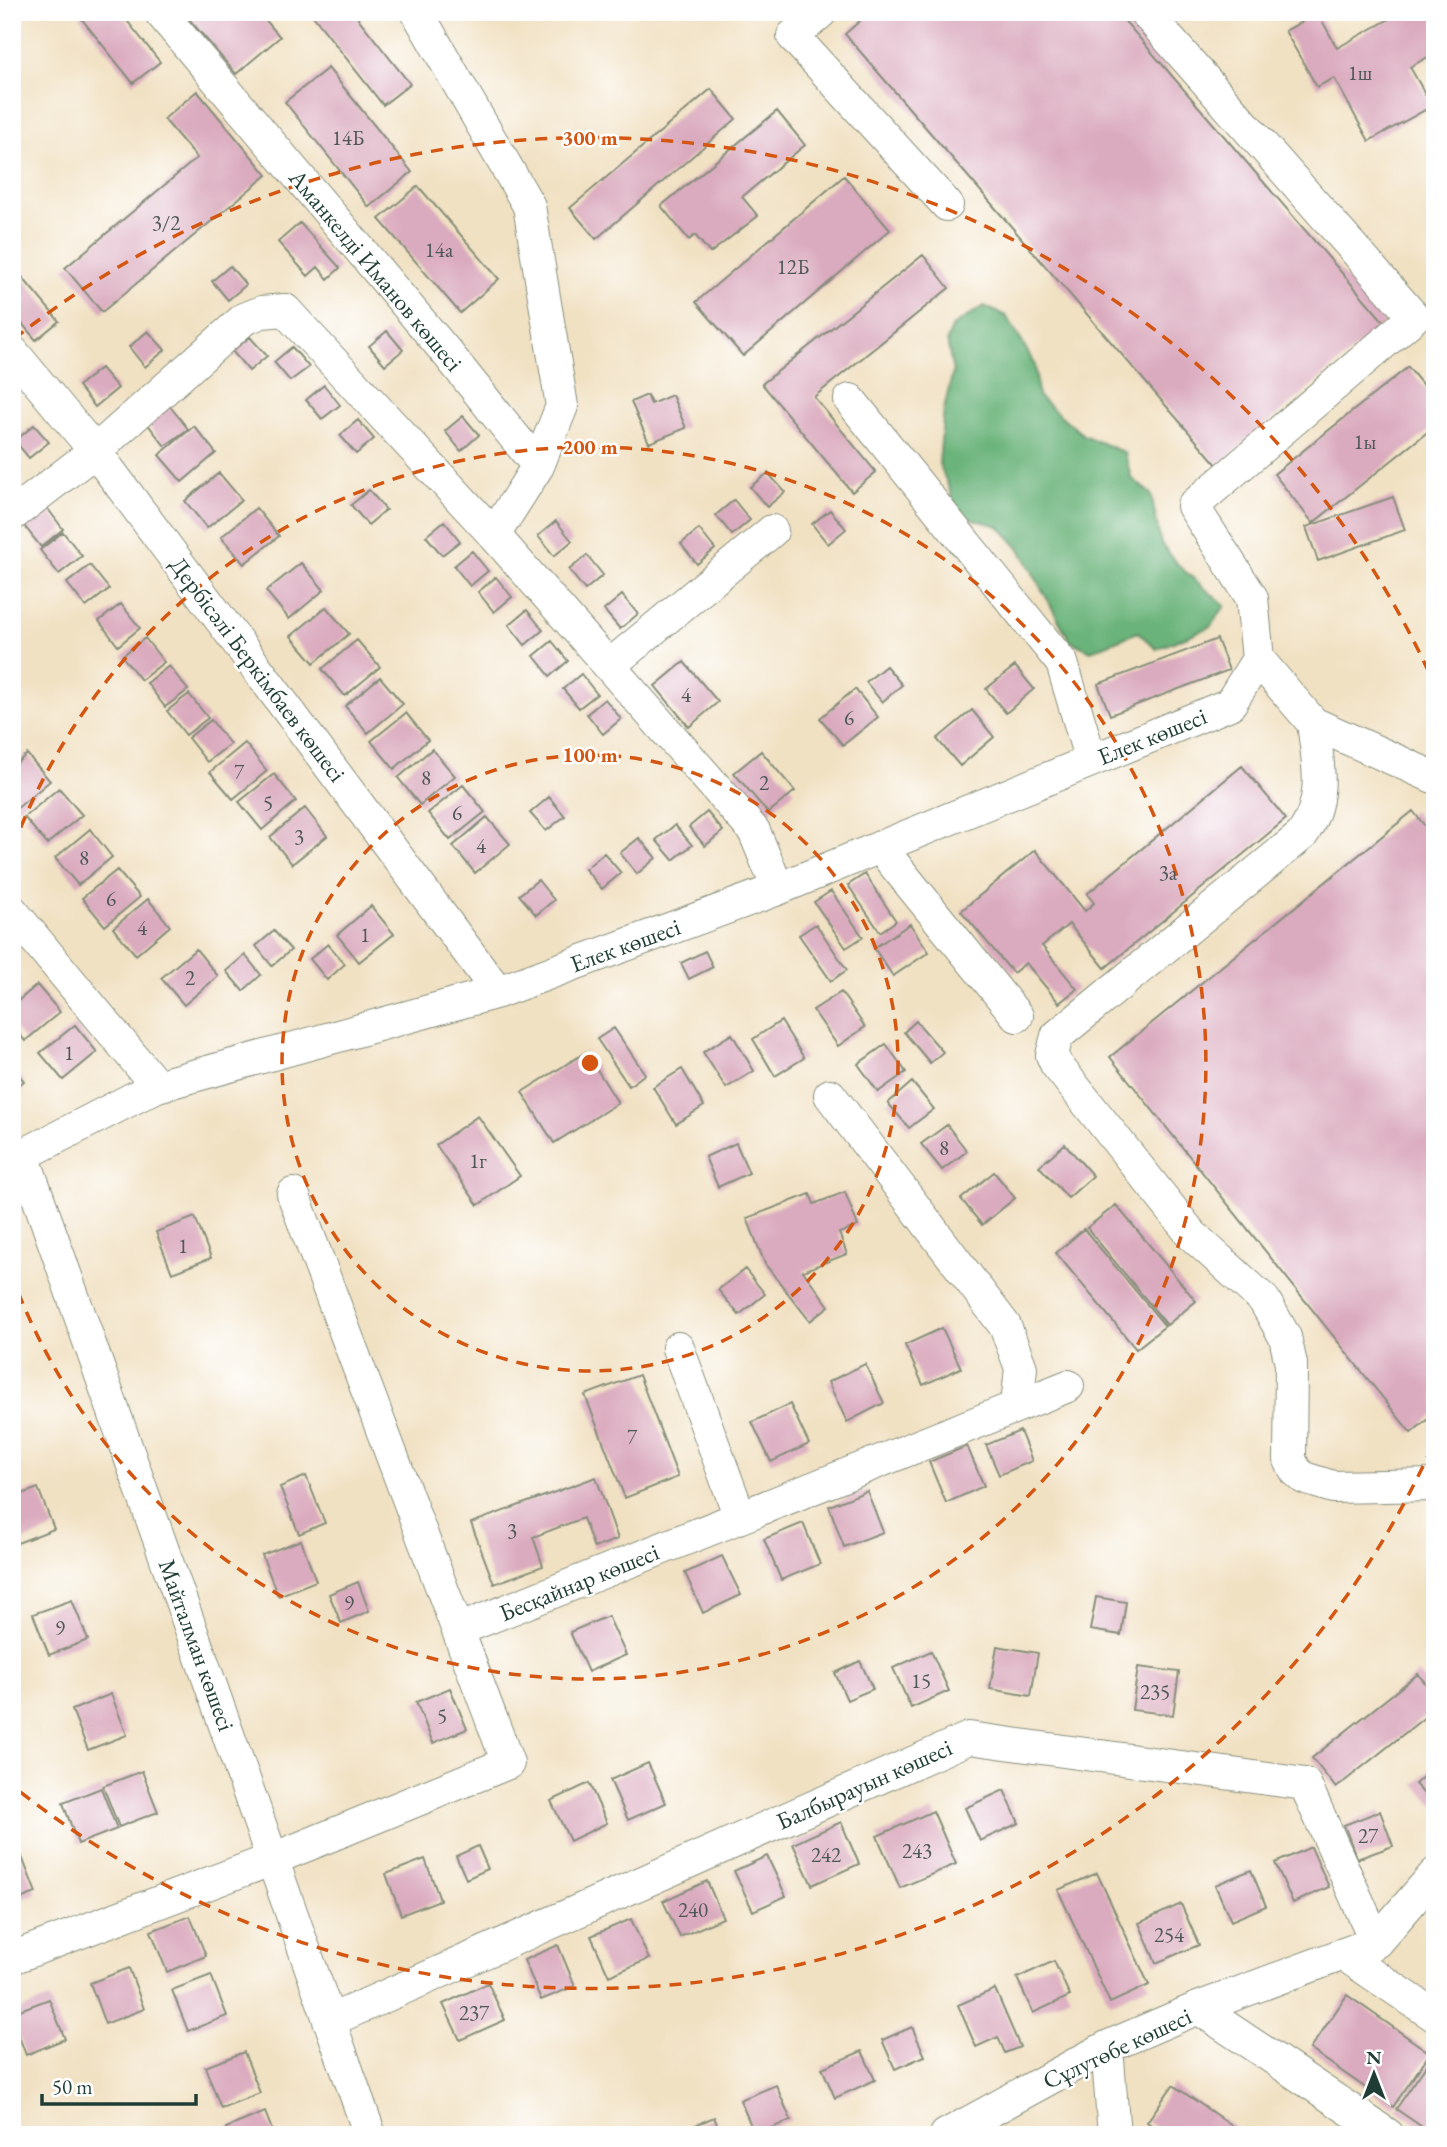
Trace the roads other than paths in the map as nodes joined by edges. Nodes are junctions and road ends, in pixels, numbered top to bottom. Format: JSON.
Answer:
{"nodes":[{"id":1,"x":160,"y":12,"type":"edge"},
{"id":2,"x":417,"y":12,"type":"edge"},
{"id":3,"x":821,"y":12,"type":"edge"},
{"id":4,"x":1145,"y":12,"type":"edge"},
{"id":5,"x":947,"y":205,"type":"dead end"},
{"id":6,"x":12,"y":351,"type":"edge"},
{"id":7,"x":850,"y":400,"type":"dead end"},
{"id":8,"x":95,"y":451,"type":"junction"},
{"id":9,"x":538,"y":466,"type":"junction"},
{"id":10,"x":12,"y":515,"type":"edge"},
{"id":11,"x":772,"y":531,"type":"dead end"},
{"id":12,"x":494,"y":535,"type":"junction"},
{"id":13,"x":1258,"y":659,"type":"junction"},
{"id":14,"x":609,"y":666,"type":"junction"},
{"id":15,"x":1313,"y":723,"type":"junction"},
{"id":16,"x":1091,"y":761,"type":"junction"},
{"id":17,"x":1435,"y":776,"type":"edge"},
{"id":18,"x":880,"y":847,"type":"junction"},
{"id":19,"x":778,"y":889,"type":"junction"},
{"id":20,"x":12,"y":911,"type":"edge"},
{"id":21,"x":498,"y":992,"type":"junction"},
{"id":22,"x":1017,"y":1016,"type":"dead end"},
{"id":23,"x":157,"y":1086,"type":"junction"},
{"id":24,"x":830,"y":1095,"type":"dead end"},
{"id":25,"x":17,"y":1157,"type":"edge"},
{"id":26,"x":293,"y":1194,"type":"dead end"},
{"id":27,"x":678,"y":1348,"type":"dead end"},
{"id":28,"x":1068,"y":1386,"type":"dead end"},
{"id":29,"x":1017,"y":1406,"type":"junction"},
{"id":30,"x":1435,"y":1485,"type":"edge"},
{"id":31,"x":740,"y":1517,"type":"junction"},
{"id":32,"x":458,"y":1630,"type":"junction"},
{"id":33,"x":273,"y":1859,"type":"junction"},
{"id":34,"x":1435,"y":1874,"type":"edge"},
{"id":35,"x":1376,"y":1942,"type":"junction"},
{"id":36,"x":1343,"y":1954,"type":"junction"},
{"id":37,"x":12,"y":1958,"type":"edge"},
{"id":38,"x":1198,"y":2008,"type":"junction"},
{"id":39,"x":1435,"y":2016,"type":"edge"},
{"id":40,"x":329,"y":2021,"type":"junction"},
{"id":41,"x":1107,"y":2047,"type":"junction"},
{"id":42,"x":370,"y":2135,"type":"edge"},
{"id":43,"x":946,"y":2135,"type":"edge"},
{"id":44,"x":1114,"y":2135,"type":"edge"},
{"id":45,"x":1388,"y":2135,"type":"edge"}],
"edges":[{"from":1,"to":9,"type":"street","name":"Аманкелді Иманов көшесі"},
{"from":2,"to":9,"type":"street"},
{"from":3,"to":5,"type":"street"},
{"from":4,"to":13,"type":"street"},
{"from":6,"to":8,"type":"street","name":"Дербісәлі Беркімбаев көшесі"},
{"from":7,"to":16,"type":"street"},
{"from":8,"to":10,"type":"street"},
{"from":8,"to":12,"type":"street"},
{"from":8,"to":21,"type":"street","name":"Дербісәлі Беркімбаев көшесі"},
{"from":9,"to":12,"type":"street"},
{"from":11,"to":14,"type":"street"},
{"from":12,"to":14,"type":"street"},
{"from":13,"to":15,"type":"street"},
{"from":13,"to":16,"type":"street","name":"Елек көшесі"},
{"from":14,"to":19,"type":"street"},
{"from":15,"to":17,"type":"street"},
{"from":15,"to":30,"type":"street"},
{"from":16,"to":18,"type":"street","name":"Елек көшесі"},
{"from":18,"to":19,"type":"street","name":"Елек көшесі"},
{"from":18,"to":22,"type":"street"},
{"from":19,"to":21,"type":"street","name":"Елек көшесі"},
{"from":20,"to":23,"type":"street"},
{"from":21,"to":23,"type":"street","name":"Елек көшесі"},
{"from":23,"to":25,"type":"street","name":"Елек көшесі"},
{"from":24,"to":29,"type":"street"},
{"from":25,"to":33,"type":"street","name":"Майталман көшесі"},
{"from":26,"to":32,"type":"street"},
{"from":27,"to":31,"type":"street"},
{"from":28,"to":29,"type":"street","name":"Бесқайнар көшесі"},
{"from":29,"to":31,"type":"street","name":"Бесқайнар көшесі"},
{"from":31,"to":32,"type":"street","name":"Бесқайнар көшесі"},
{"from":32,"to":33,"type":"street"},
{"from":33,"to":37,"type":"street"},
{"from":33,"to":40,"type":"street","name":"Майталман көшесі"},
{"from":34,"to":35,"type":"street"},
{"from":35,"to":36,"type":"street"},
{"from":35,"to":40,"type":"street","name":"Балбырауын көшесі"},
{"from":36,"to":38,"type":"street"},
{"from":36,"to":39,"type":"street"},
{"from":38,"to":41,"type":"street","name":"Сұлутөбе көшесі"},
{"from":38,"to":45,"type":"street","name":"Сұлутөбе көшесі"},
{"from":40,"to":42,"type":"street","name":"Майталман көшесі"},
{"from":41,"to":43,"type":"street","name":"Сұлутөбе көшесі"},
{"from":41,"to":44,"type":"street"}]}
